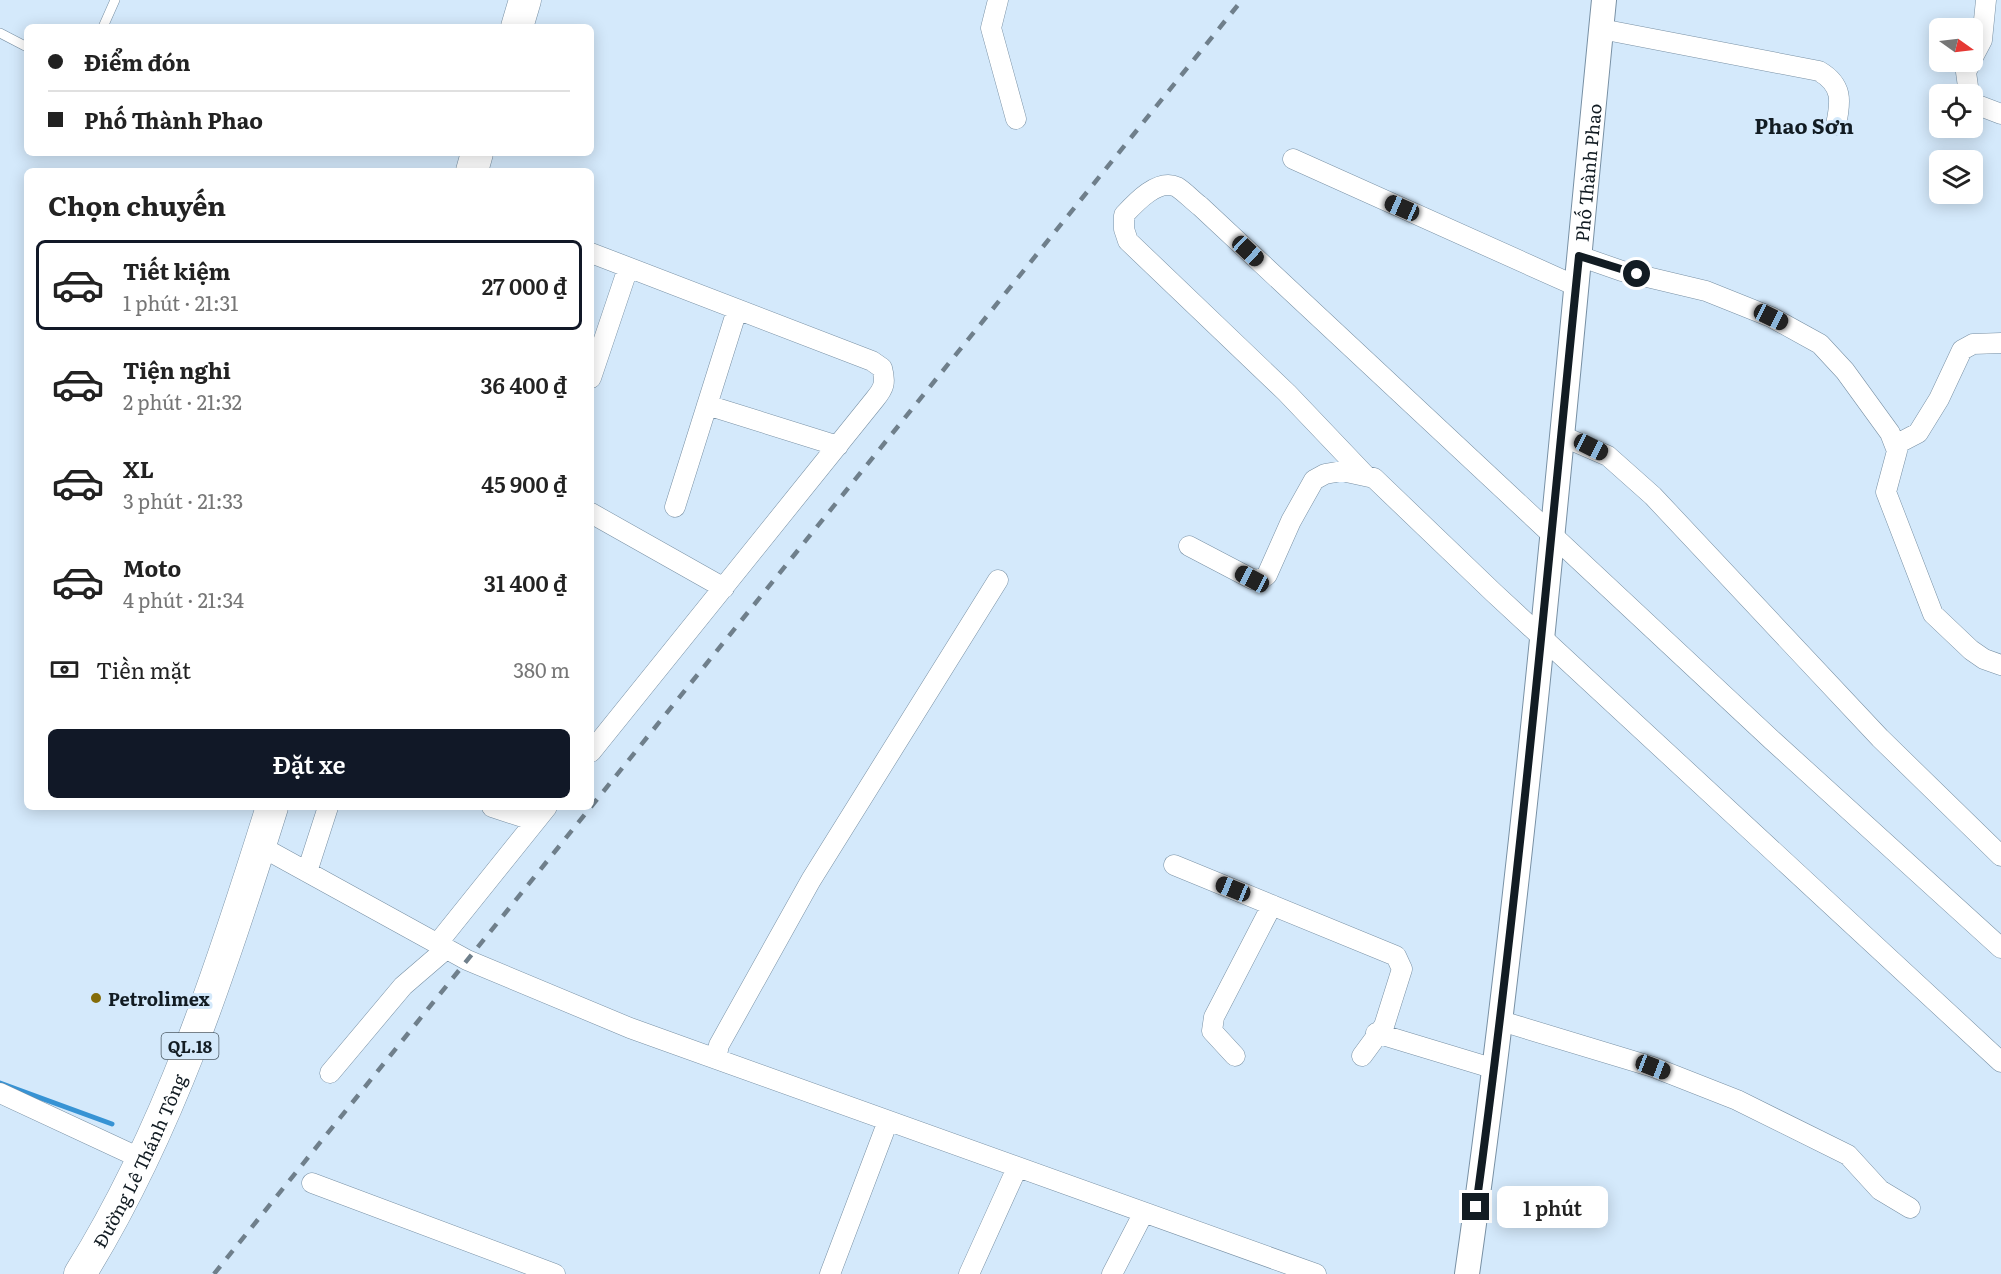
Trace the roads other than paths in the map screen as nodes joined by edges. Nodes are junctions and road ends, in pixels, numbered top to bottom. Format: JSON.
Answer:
{"nodes":[{"id":1,"x":115,"y":0,"type":"edge"},
{"id":2,"x":525,"y":0,"type":"edge"},
{"id":3,"x":998,"y":0,"type":"edge"},
{"id":4,"x":1604,"y":0,"type":"edge"},
{"id":5,"x":1986,"y":0,"type":"edge"},
{"id":6,"x":104,"y":24,"type":"edge"},
{"id":7,"x":518,"y":24,"type":"edge"},
{"id":8,"x":1601,"y":28,"type":"junction"},
{"id":9,"x":1983,"y":30,"type":"edge"},
{"id":10,"x":0,"y":33,"type":"edge"},
{"id":11,"x":24,"y":45,"type":"edge"},
{"id":12,"x":1983,"y":107,"type":"edge"},
{"id":13,"x":2001,"y":114,"type":"edge"},
{"id":14,"x":1016,"y":119,"type":"dead end"},
{"id":15,"x":1836,"y":125,"type":"dead end"},
{"id":16,"x":1293,"y":159,"type":"dead end"},
{"id":17,"x":594,"y":254,"type":"edge"},
{"id":18,"x":1579,"y":256,"type":"junction"},
{"id":19,"x":628,"y":268,"type":"junction"},
{"id":20,"x":1576,"y":286,"type":"junction"},
{"id":21,"x":737,"y":310,"type":"junction"},
{"id":22,"x":2001,"y":343,"type":"edge"},
{"id":23,"x":594,"y":369,"type":"edge"},
{"id":24,"x":707,"y":405,"type":"junction"},
{"id":25,"x":1562,"y":436,"type":"junction"},
{"id":26,"x":838,"y":446,"type":"junction"},
{"id":27,"x":1895,"y":446,"type":"junction"},
{"id":28,"x":1366,"y":476,"type":"junction"},
{"id":29,"x":675,"y":507,"type":"dead end"},
{"id":30,"x":594,"y":515,"type":"edge"},
{"id":31,"x":1551,"y":541,"type":"junction"},
{"id":32,"x":1189,"y":546,"type":"dead end"},
{"id":33,"x":998,"y":580,"type":"dead end"},
{"id":34,"x":724,"y":588,"type":"junction"},
{"id":35,"x":1543,"y":631,"type":"junction"},
{"id":36,"x":2001,"y":665,"type":"edge"},
{"id":37,"x":594,"y":748,"type":"edge"},
{"id":38,"x":271,"y":810,"type":"edge"},
{"id":39,"x":327,"y":810,"type":"edge"},
{"id":40,"x":513,"y":810,"type":"edge"},
{"id":41,"x":541,"y":814,"type":"edge"},
{"id":42,"x":260,"y":846,"type":"junction"},
{"id":43,"x":2001,"y":856,"type":"edge"},
{"id":44,"x":1174,"y":865,"type":"dead end"},
{"id":45,"x":307,"y":872,"type":"junction"},
{"id":46,"x":1272,"y":905,"type":"junction"},
{"id":47,"x":441,"y":946,"type":"junction"},
{"id":48,"x":2001,"y":948,"type":"edge"},
{"id":49,"x":1501,"y":1021,"type":"junction"},
{"id":50,"x":1376,"y":1033,"type":"junction"},
{"id":51,"x":1235,"y":1056,"type":"dead end"},
{"id":52,"x":1362,"y":1056,"type":"dead end"},
{"id":53,"x":716,"y":1059,"type":"junction"},
{"id":54,"x":2001,"y":1062,"type":"edge"},
{"id":55,"x":1495,"y":1070,"type":"junction"},
{"id":56,"x":330,"y":1073,"type":"dead end"},
{"id":57,"x":0,"y":1093,"type":"edge"},
{"id":58,"x":888,"y":1121,"type":"junction"},
{"id":59,"x":142,"y":1159,"type":"junction"},
{"id":60,"x":1017,"y":1168,"type":"junction"},
{"id":61,"x":312,"y":1183,"type":"dead end"},
{"id":62,"x":1910,"y":1208,"type":"dead end"},
{"id":63,"x":1143,"y":1214,"type":"junction"},
{"id":64,"x":80,"y":1274,"type":"edge"},
{"id":65,"x":555,"y":1274,"type":"edge"},
{"id":66,"x":830,"y":1274,"type":"edge"},
{"id":67,"x":969,"y":1274,"type":"edge"},
{"id":68,"x":1112,"y":1274,"type":"edge"},
{"id":69,"x":1316,"y":1274,"type":"edge"},
{"id":70,"x":1467,"y":1274,"type":"edge"}],
"edges":[{"from":1,"to":6,"type":"lane"},
{"from":2,"to":7,"type":"highway"},
{"from":3,"to":14,"type":"street"},
{"from":4,"to":8,"type":"street","name":"Phố Thành Phao"},
{"from":5,"to":9,"type":"street"},
{"from":8,"to":15,"type":"street"},
{"from":8,"to":18,"type":"street","name":"Phố Thành Phao"},
{"from":10,"to":11,"type":"lane"},
{"from":12,"to":13,"type":"street"},
{"from":16,"to":20,"type":"street"},
{"from":17,"to":19,"type":"street"},
{"from":18,"to":20,"type":"street","name":"Phố Thành Phao"},
{"from":18,"to":27,"type":"street"},
{"from":19,"to":21,"type":"street"},
{"from":19,"to":23,"type":"street"},
{"from":20,"to":25,"type":"street","name":"Phố Thành Phao"},
{"from":21,"to":24,"type":"street"},
{"from":21,"to":26,"type":"street"},
{"from":22,"to":27,"type":"street"},
{"from":24,"to":26,"type":"street"},
{"from":24,"to":29,"type":"street"},
{"from":25,"to":31,"type":"street","name":"Phố Thành Phao"},
{"from":25,"to":43,"type":"street"},
{"from":26,"to":34,"type":"street"},
{"from":27,"to":36,"type":"street"},
{"from":28,"to":31,"type":"street"},
{"from":28,"to":32,"type":"street"},
{"from":28,"to":35,"type":"street"},
{"from":30,"to":34,"type":"street"},
{"from":31,"to":35,"type":"street","name":"Phố Thành Phao"},
{"from":31,"to":48,"type":"street"},
{"from":33,"to":53,"type":"street"},
{"from":34,"to":37,"type":"street"},
{"from":35,"to":49,"type":"street","name":"Phố Thành Phao"},
{"from":35,"to":54,"type":"street"},
{"from":38,"to":42,"type":"highway","name":"Đường Lê Thánh Tông","number":"QL.18"},
{"from":39,"to":45,"type":"street"},
{"from":40,"to":41,"type":"street"},
{"from":41,"to":47,"type":"street"},
{"from":42,"to":45,"type":"street"},
{"from":42,"to":59,"type":"highway","name":"Đường Lê Thánh Tông","number":"QL.18"},
{"from":44,"to":46,"type":"street"},
{"from":45,"to":47,"type":"street"},
{"from":46,"to":50,"type":"street"},
{"from":46,"to":51,"type":"street"},
{"from":47,"to":53,"type":"street"},
{"from":47,"to":56,"type":"street"},
{"from":49,"to":55,"type":"street","name":"Phố Thành Phao"},
{"from":49,"to":62,"type":"street"},
{"from":50,"to":52,"type":"street"},
{"from":50,"to":55,"type":"street"},
{"from":53,"to":58,"type":"street"},
{"from":55,"to":70,"type":"street","name":"Phố Thành Phao"},
{"from":57,"to":59,"type":"street"},
{"from":58,"to":60,"type":"street"},
{"from":58,"to":66,"type":"street"},
{"from":59,"to":64,"type":"highway","name":"Đường Lê Thánh Tông","number":"QL.18"},
{"from":60,"to":63,"type":"street"},
{"from":60,"to":67,"type":"street"},
{"from":61,"to":65,"type":"street"},
{"from":63,"to":68,"type":"street"},
{"from":63,"to":69,"type":"street"}]}
